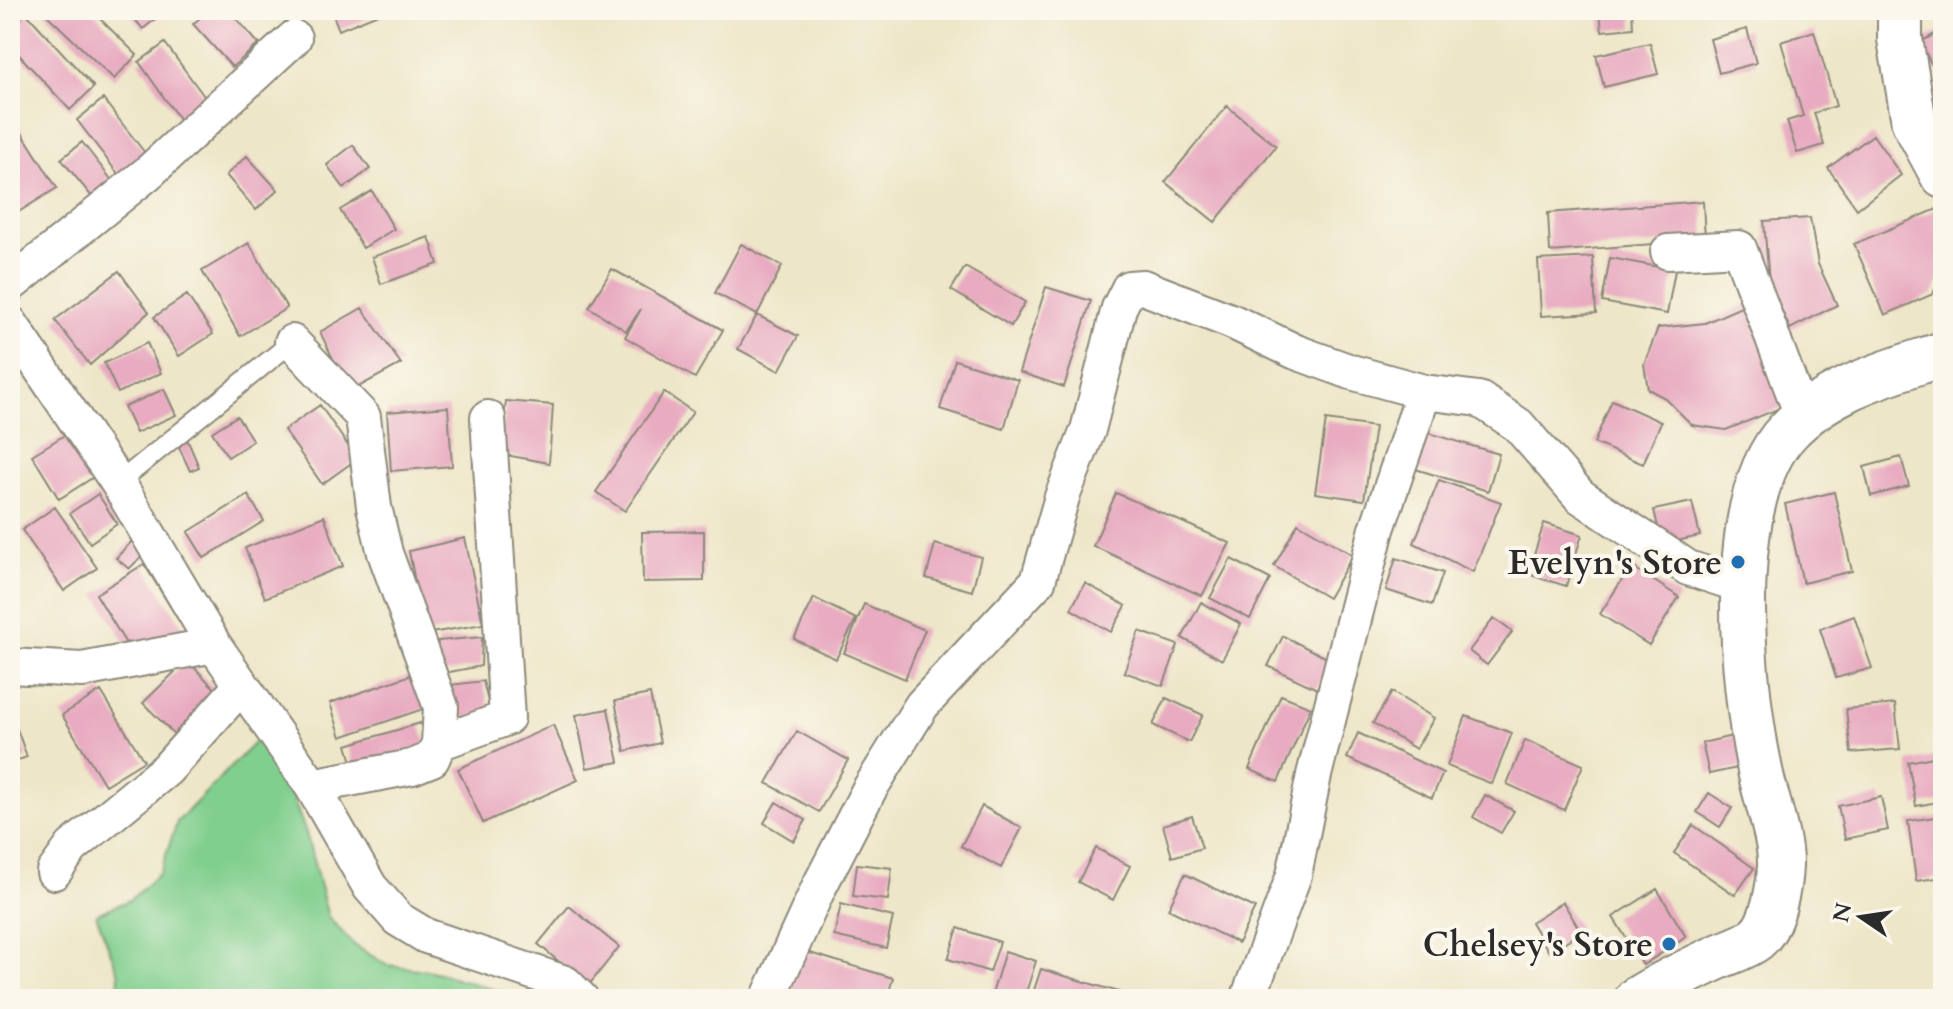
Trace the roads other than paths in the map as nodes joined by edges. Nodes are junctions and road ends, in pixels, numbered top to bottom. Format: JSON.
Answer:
{"nodes":[{"id":1,"x":1900,"y":10,"type":"edge"},
{"id":2,"x":294,"y":38,"type":"dead end"},
{"id":3,"x":1943,"y":176,"type":"edge"},
{"id":4,"x":1668,"y":252,"type":"dead end"},
{"id":5,"x":10,"y":285,"type":"edge"},
{"id":6,"x":11,"y":326,"type":"edge"},
{"id":7,"x":292,"y":342,"type":"joint"},
{"id":8,"x":1943,"y":354,"type":"edge"},
{"id":9,"x":1424,"y":392,"type":"junction"},
{"id":10,"x":488,"y":418,"type":"dead end"},
{"id":11,"x":1803,"y":418,"type":"junction"},
{"id":12,"x":118,"y":483,"type":"junction"},
{"id":13,"x":1743,"y":586,"type":"junction"},
{"id":14,"x":214,"y":645,"type":"junction"},
{"id":15,"x":10,"y":666,"type":"edge"},
{"id":16,"x":240,"y":687,"type":"junction"},
{"id":17,"x":439,"y":743,"type":"junction"},
{"id":18,"x":312,"y":786,"type":"junction"},
{"id":19,"x":54,"y":872,"type":"dead end"},
{"id":20,"x":581,"y":999,"type":"edge"},
{"id":21,"x":768,"y":999,"type":"edge"},
{"id":22,"x":1248,"y":999,"type":"edge"},
{"id":23,"x":1637,"y":999,"type":"edge"}],
"edges":[{"from":1,"to":3,"type":"street"},
{"from":2,"to":5,"type":"street"},
{"from":4,"to":11,"type":"street"},
{"from":6,"to":12,"type":"street"},
{"from":7,"to":12,"type":"lane"},
{"from":7,"to":17,"type":"street"},
{"from":8,"to":11,"type":"street"},
{"from":9,"to":13,"type":"street"},
{"from":9,"to":21,"type":"street"},
{"from":9,"to":22,"type":"street"},
{"from":10,"to":17,"type":"street"},
{"from":11,"to":13,"type":"street"},
{"from":12,"to":14,"type":"street"},
{"from":13,"to":23,"type":"street"},
{"from":14,"to":15,"type":"street"},
{"from":14,"to":16,"type":"street"},
{"from":16,"to":18,"type":"street"},
{"from":16,"to":19,"type":"street"},
{"from":17,"to":18,"type":"street"},
{"from":18,"to":20,"type":"street"}]}
